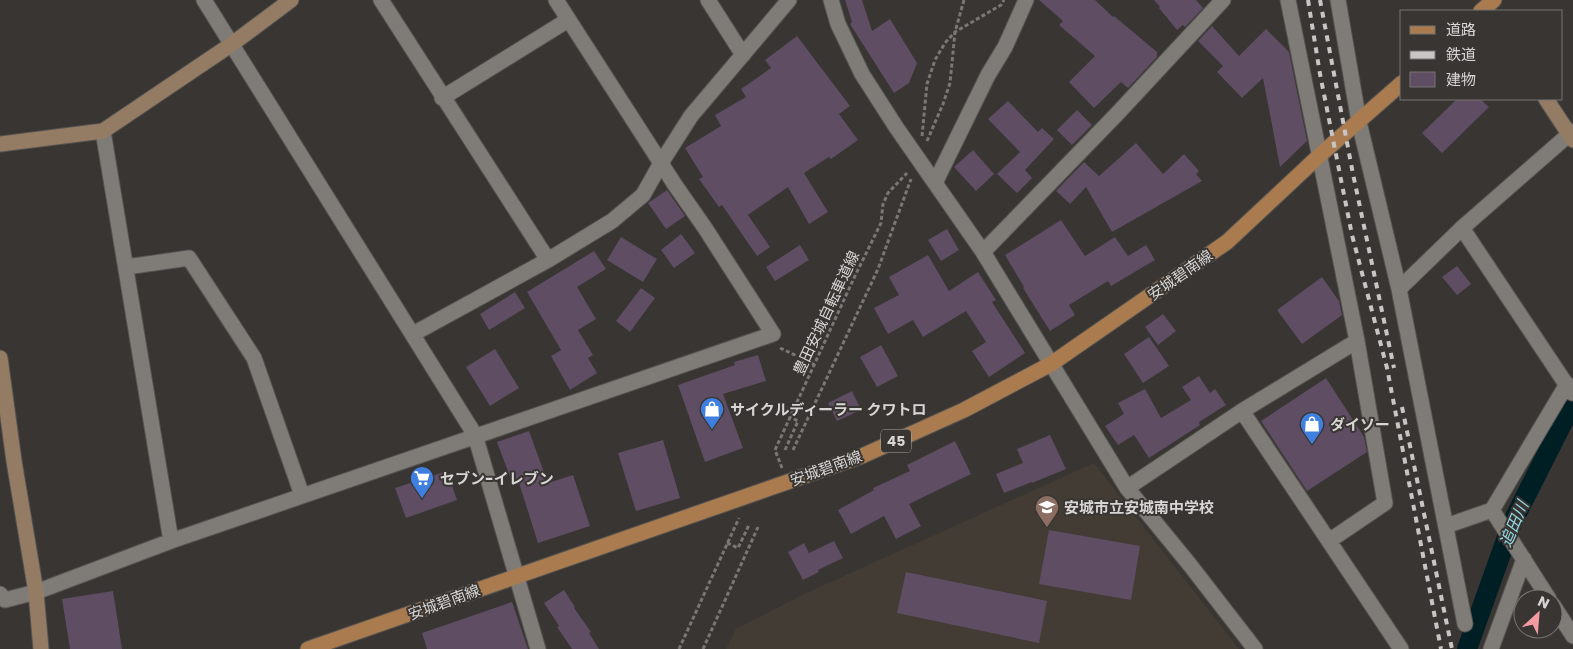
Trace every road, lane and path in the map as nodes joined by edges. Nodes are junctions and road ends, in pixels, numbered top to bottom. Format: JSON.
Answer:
{"nodes":[{"id":1,"x":204,"y":0,"type":"edge"},
{"id":2,"x":291,"y":0,"type":"edge"},
{"id":3,"x":381,"y":0,"type":"edge"},
{"id":4,"x":556,"y":0,"type":"edge"},
{"id":5,"x":708,"y":0,"type":"edge"},
{"id":6,"x":789,"y":0,"type":"edge"},
{"id":7,"x":831,"y":0,"type":"edge"},
{"id":8,"x":964,"y":0,"type":"edge"},
{"id":9,"x":1004,"y":0,"type":"edge"},
{"id":10,"x":1026,"y":0,"type":"edge"},
{"id":11,"x":1288,"y":0,"type":"edge"},
{"id":12,"x":1338,"y":0,"type":"edge"},
{"id":13,"x":1214,"y":3,"type":"edge"},
{"id":14,"x":568,"y":20,"type":"junction"},
{"id":15,"x":955,"y":32,"type":"junction"},
{"id":16,"x":232,"y":44,"type":"junction"},
{"id":17,"x":743,"y":55,"type":"junction"},
{"id":18,"x":1400,"y":85,"type":"edge"},
{"id":19,"x":442,"y":98,"type":"junction"},
{"id":20,"x":1547,"y":100,"type":"edge"},
{"id":21,"x":1359,"y":122,"type":"junction"},
{"id":22,"x":103,"y":130,"type":"junction"},
{"id":23,"x":1572,"y":135,"type":"edge"},
{"id":24,"x":0,"y":144,"type":"edge"},
{"id":25,"x":1320,"y":155,"type":"junction"},
{"id":26,"x":919,"y":159,"type":"junction"},
{"id":27,"x":661,"y":163,"type":"junction"},
{"id":28,"x":935,"y":183,"type":"junction"},
{"id":29,"x":1462,"y":228,"type":"junction"},
{"id":30,"x":982,"y":252,"type":"junction"},
{"id":31,"x":548,"y":260,"type":"junction"},
{"id":32,"x":126,"y":267,"type":"junction"},
{"id":33,"x":1399,"y":289,"type":"junction"},
{"id":34,"x":413,"y":334,"type":"junction"},
{"id":35,"x":760,"y":338,"type":"junction"},
{"id":36,"x":1357,"y":341,"type":"junction"},
{"id":37,"x":0,"y":358,"type":"edge"},
{"id":38,"x":814,"y":364,"type":"junction"},
{"id":39,"x":1051,"y":364,"type":"junction"},
{"id":40,"x":1571,"y":390,"type":"edge"},
{"id":41,"x":1242,"y":411,"type":"junction"},
{"id":42,"x":790,"y":417,"type":"junction"},
{"id":43,"x":475,"y":435,"type":"junction"},
{"id":44,"x":785,"y":450,"type":"dead end"},
{"id":45,"x":793,"y":450,"type":"dead end"},
{"id":46,"x":777,"y":485,"type":"junction"},
{"id":47,"x":1127,"y":488,"type":"junction"},
{"id":48,"x":302,"y":495,"type":"junction"},
{"id":49,"x":1492,"y":510,"type":"junction"},
{"id":50,"x":746,"y":515,"type":"dead end"},
{"id":51,"x":749,"y":525,"type":"dead end"},
{"id":52,"x":1446,"y":526,"type":"junction"},
{"id":53,"x":758,"y":527,"type":"dead end"},
{"id":54,"x":171,"y":541,"type":"junction"},
{"id":55,"x":1329,"y":541,"type":"junction"},
{"id":56,"x":727,"y":543,"type":"junction"},
{"id":57,"x":1524,"y":560,"type":"junction"},
{"id":58,"x":516,"y":576,"type":"junction"},
{"id":59,"x":1543,"y":589,"type":"edge"},
{"id":60,"x":36,"y":592,"type":"junction"},
{"id":61,"x":0,"y":594,"type":"edge"},
{"id":62,"x":1563,"y":620,"type":"edge"},
{"id":63,"x":1465,"y":624,"type":"dead end"},
{"id":64,"x":1573,"y":636,"type":"edge"},
{"id":65,"x":41,"y":649,"type":"edge"},
{"id":66,"x":308,"y":649,"type":"edge"},
{"id":67,"x":538,"y":649,"type":"edge"},
{"id":68,"x":679,"y":649,"type":"edge"},
{"id":69,"x":703,"y":649,"type":"edge"},
{"id":70,"x":1255,"y":649,"type":"edge"},
{"id":71,"x":1401,"y":649,"type":"edge"},
{"id":72,"x":1491,"y":649,"type":"edge"}],
"edges":[{"from":1,"to":16,"type":"street"},
{"from":2,"to":16,"type":"street"},
{"from":3,"to":19,"type":"street"},
{"from":4,"to":14,"type":"street"},
{"from":5,"to":17,"type":"street"},
{"from":6,"to":17,"type":"street"},
{"from":7,"to":26,"type":"street"},
{"from":8,"to":15,"type":"path","name":"豊田安城自転車道線"},
{"from":9,"to":15,"type":"path","name":"豊田安城自転車道線"},
{"from":10,"to":28,"type":"street"},
{"from":11,"to":25,"type":"street"},
{"from":12,"to":21,"type":"street"},
{"from":13,"to":30,"type":"street"},
{"from":14,"to":19,"type":"street"},
{"from":14,"to":27,"type":"street"},
{"from":15,"to":26,"type":"path","name":"豊田安城自転車道線"},
{"from":15,"to":26,"type":"path","name":"豊田安城自転車道線"},
{"from":16,"to":22,"type":"street"},
{"from":16,"to":34,"type":"street"},
{"from":17,"to":27,"type":"street"},
{"from":18,"to":21,"type":"main road","name":"安城碧南線","number":"45"},
{"from":19,"to":31,"type":"street"},
{"from":20,"to":23,"type":"street"},
{"from":21,"to":25,"type":"main road","name":"安城碧南線","number":"45"},
{"from":21,"to":33,"type":"street"},
{"from":22,"to":24,"type":"street"},
{"from":22,"to":32,"type":"street"},
{"from":23,"to":29,"type":"street"},
{"from":25,"to":36,"type":"street"},
{"from":25,"to":39,"type":"main road","name":"安城碧南線","number":"45"},
{"from":26,"to":28,"type":"street"},
{"from":26,"to":38,"type":"path","name":"豊田安城自転車道線"},
{"from":26,"to":45,"type":"path","name":"豊田安城自転車道線"},
{"from":27,"to":31,"type":"street"},
{"from":27,"to":35,"type":"street"},
{"from":28,"to":30,"type":"street"},
{"from":29,"to":33,"type":"street"},
{"from":29,"to":40,"type":"street"},
{"from":30,"to":39,"type":"street"},
{"from":31,"to":34,"type":"street"},
{"from":32,"to":48,"type":"street"},
{"from":32,"to":54,"type":"street"},
{"from":33,"to":52,"type":"street"},
{"from":34,"to":43,"type":"street"},
{"from":35,"to":38,"type":"path"},
{"from":35,"to":43,"type":"street"},
{"from":36,"to":41,"type":"street"},
{"from":36,"to":55,"type":"street"},
{"from":37,"to":60,"type":"street"},
{"from":38,"to":42,"type":"path","name":"豊田安城自転車道線"},
{"from":39,"to":46,"type":"main road","name":"安城碧南線","number":"45"},
{"from":39,"to":47,"type":"street"},
{"from":40,"to":49,"type":"street"},
{"from":41,"to":47,"type":"street"},
{"from":41,"to":55,"type":"street"},
{"from":42,"to":44,"type":"path"},
{"from":42,"to":46,"type":"path","name":"豊田安城自転車道線"},
{"from":43,"to":48,"type":"street"},
{"from":43,"to":58,"type":"street"},
{"from":46,"to":58,"type":"main road","name":"安城碧南線","number":"45"},
{"from":47,"to":70,"type":"street"},
{"from":48,"to":54,"type":"street"},
{"from":49,"to":52,"type":"street"},
{"from":49,"to":57,"type":"street"},
{"from":50,"to":56,"type":"path"},
{"from":51,"to":56,"type":"path"},
{"from":52,"to":63,"type":"street"},
{"from":53,"to":69,"type":"path"},
{"from":54,"to":60,"type":"street"},
{"from":55,"to":71,"type":"street"},
{"from":56,"to":68,"type":"path"},
{"from":57,"to":59,"type":"street"},
{"from":57,"to":72,"type":"street"},
{"from":58,"to":66,"type":"main road","name":"安城碧南線","number":"45"},
{"from":58,"to":67,"type":"street"},
{"from":60,"to":61,"type":"street"},
{"from":60,"to":65,"type":"street"},
{"from":62,"to":64,"type":"street"}]}
